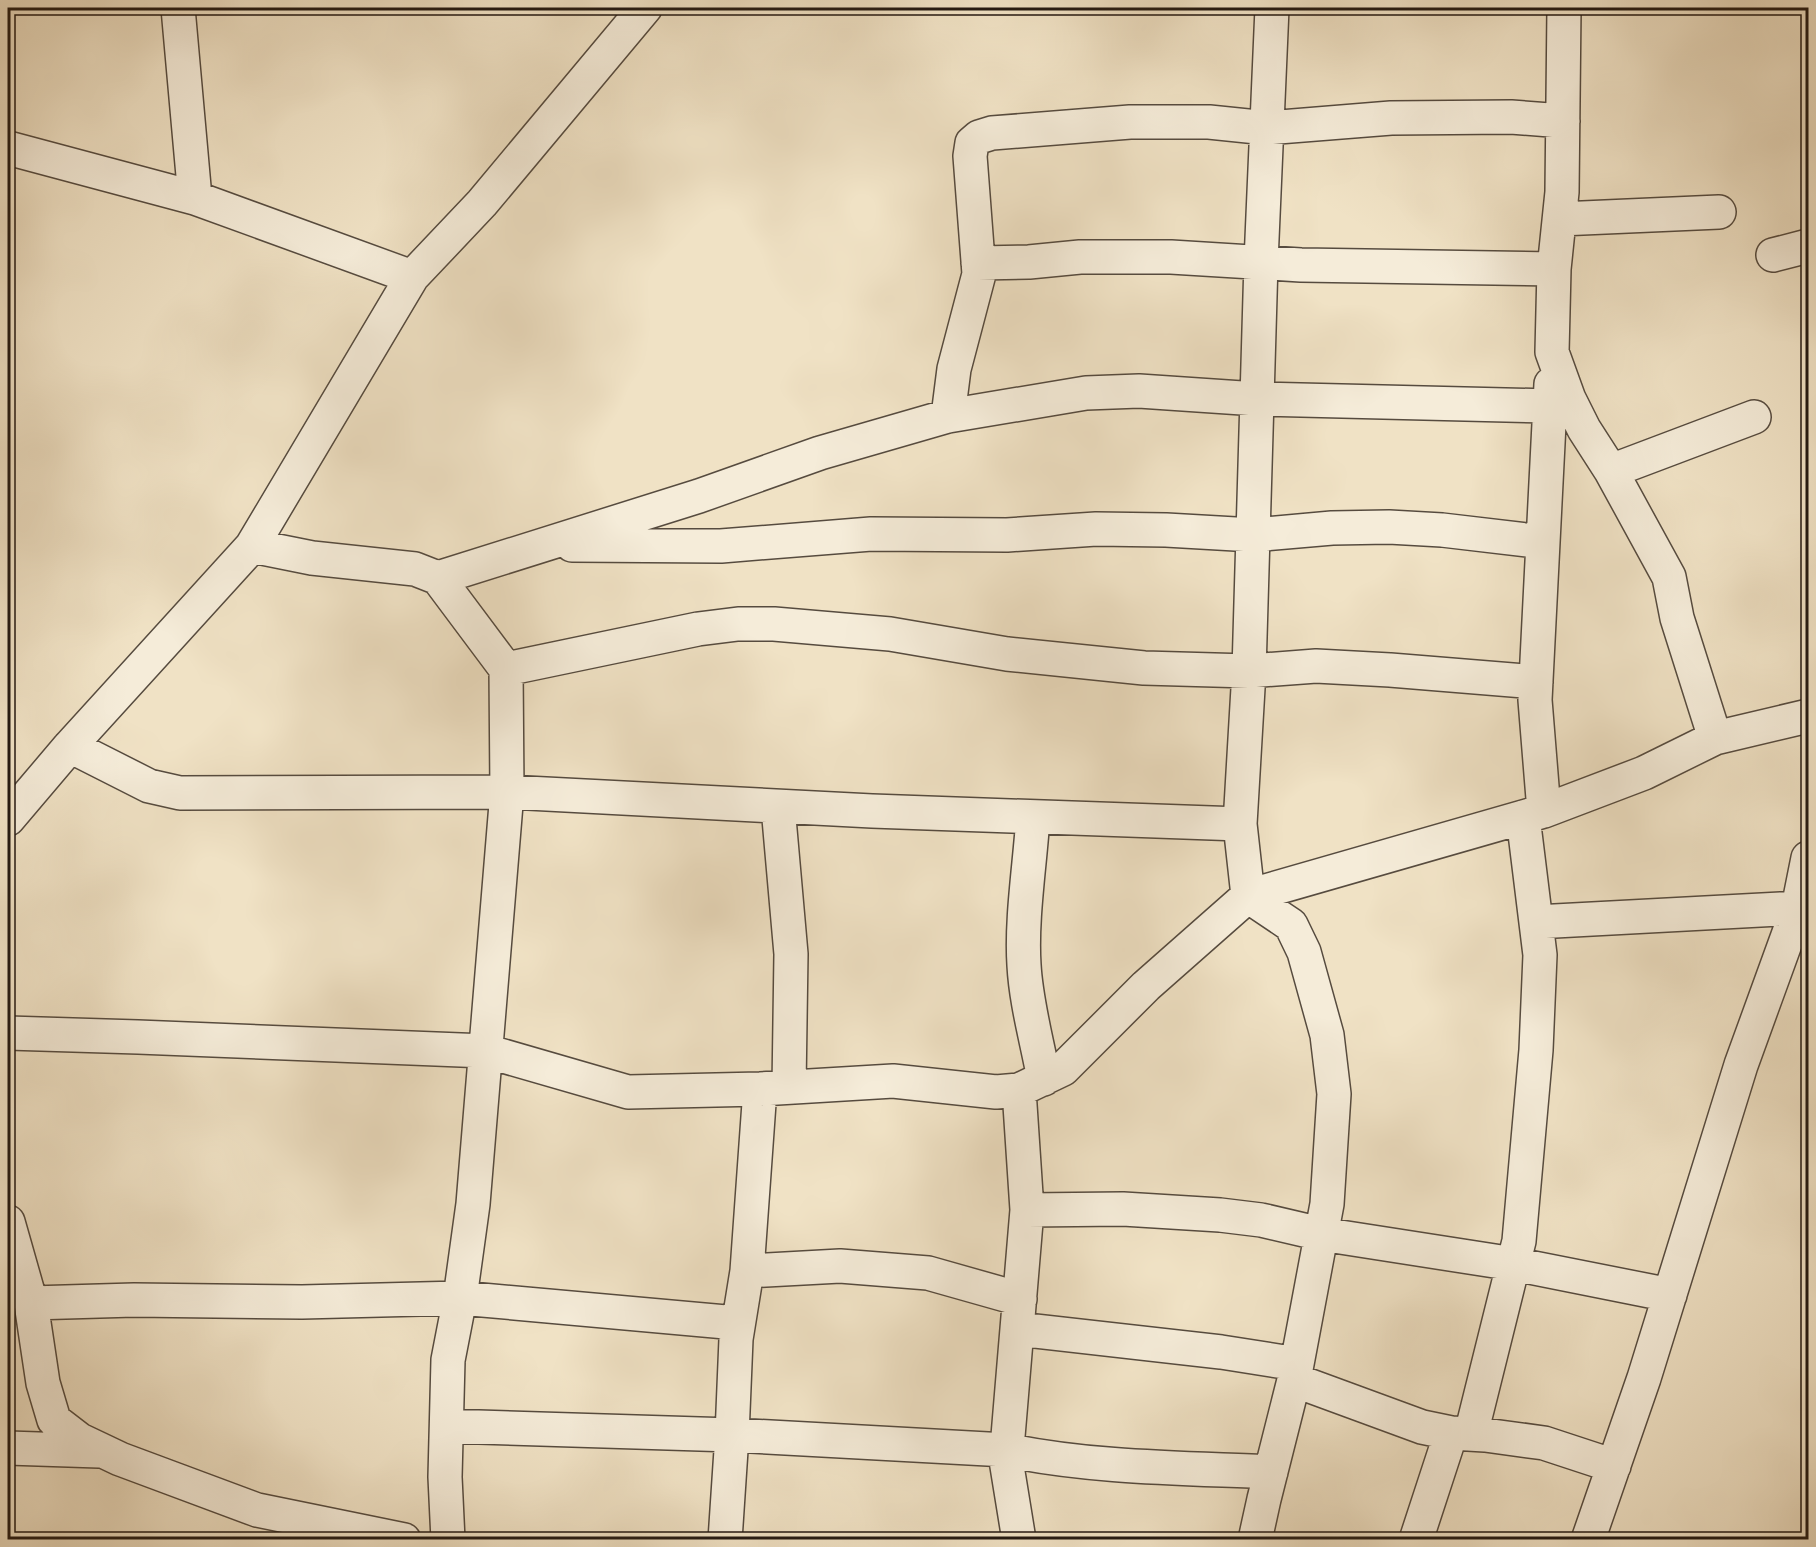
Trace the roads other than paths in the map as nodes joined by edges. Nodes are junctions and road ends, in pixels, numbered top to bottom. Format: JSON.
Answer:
{"nodes":[{"id":1,"x":178,"y":8,"type":"edge"},
{"id":2,"x":645,"y":8,"type":"edge"},
{"id":3,"x":1272,"y":8,"type":"edge"},
{"id":4,"x":1564,"y":8,"type":"edge"},
{"id":5,"x":1563,"y":121,"type":"junction"},
{"id":6,"x":1267,"y":128,"type":"junction"},
{"id":7,"x":8,"y":148,"type":"edge"},
{"id":8,"x":195,"y":198,"type":"junction"},
{"id":9,"x":1719,"y":212,"type":"dead end"},
{"id":10,"x":1560,"y":219,"type":"junction"},
{"id":11,"x":1809,"y":246,"type":"edge"},
{"id":12,"x":1773,"y":255,"type":"dead end"},
{"id":13,"x":1261,"y":262,"type":"junction"},
{"id":14,"x":978,"y":263,"type":"junction"},
{"id":15,"x":1554,"y":268,"type":"junction"},
{"id":16,"x":412,"y":277,"type":"junction"},
{"id":17,"x":1552,"y":352,"type":"junction"},
{"id":18,"x":1257,"y":399,"type":"junction"},
{"id":19,"x":1550,"y":406,"type":"junction"},
{"id":20,"x":948,"y":416,"type":"junction"},
{"id":21,"x":1754,"y":417,"type":"dead end"},
{"id":22,"x":1611,"y":471,"type":"junction"},
{"id":23,"x":1253,"y":535,"type":"junction"},
{"id":24,"x":1543,"y":542,"type":"junction"},
{"id":25,"x":542,"y":545,"type":"junction"},
{"id":26,"x":252,"y":546,"type":"junction"},
{"id":27,"x":438,"y":578,"type":"junction"},
{"id":28,"x":506,"y":669,"type":"junction"},
{"id":29,"x":1249,"y":671,"type":"junction"},
{"id":30,"x":1536,"y":682,"type":"junction"},
{"id":31,"x":1809,"y":716,"type":"edge"},
{"id":32,"x":1715,"y":738,"type":"junction"},
{"id":33,"x":70,"y":746,"type":"junction"},
{"id":34,"x":507,"y":792,"type":"junction"},
{"id":35,"x":778,"y":807,"type":"junction"},
{"id":36,"x":1534,"y":814,"type":"junction"},
{"id":37,"x":1033,"y":817,"type":"junction"},
{"id":38,"x":8,"y":819,"type":"edge"},
{"id":39,"x":1240,"y":824,"type":"junction"},
{"id":40,"x":1809,"y":858,"type":"edge"},
{"id":41,"x":1248,"y":896,"type":"junction"},
{"id":42,"x":1798,"y":908,"type":"junction"},
{"id":43,"x":1536,"y":922,"type":"junction"},
{"id":44,"x":8,"y":1033,"type":"edge"},
{"id":45,"x":486,"y":1051,"type":"junction"},
{"id":46,"x":1032,"y":1084,"type":"junction"},
{"id":47,"x":775,"y":1088,"type":"junction"},
{"id":48,"x":1027,"y":1210,"type":"junction"},
{"id":49,"x":8,"y":1222,"type":"edge"},
{"id":50,"x":1321,"y":1234,"type":"junction"},
{"id":51,"x":1514,"y":1264,"type":"junction"},
{"id":52,"x":747,"y":1271,"type":"junction"},
{"id":53,"x":1670,"y":1295,"type":"junction"},
{"id":54,"x":460,"y":1298,"type":"junction"},
{"id":55,"x":31,"y":1303,"type":"junction"},
{"id":56,"x":1019,"y":1314,"type":"junction"},
{"id":57,"x":737,"y":1323,"type":"junction"},
{"id":58,"x":1296,"y":1372,"type":"junction"},
{"id":59,"x":447,"y":1426,"type":"junction"},
{"id":60,"x":1461,"y":1433,"type":"junction"},
{"id":61,"x":732,"y":1435,"type":"junction"},
{"id":62,"x":8,"y":1448,"type":"edge"},
{"id":63,"x":1006,"y":1450,"type":"junction"},
{"id":64,"x":103,"y":1451,"type":"junction"},
{"id":65,"x":1614,"y":1466,"type":"junction"},
{"id":66,"x":1271,"y":1472,"type":"junction"},
{"id":67,"x":404,"y":1539,"type":"edge"},
{"id":68,"x":448,"y":1539,"type":"edge"},
{"id":69,"x":725,"y":1539,"type":"edge"},
{"id":70,"x":1019,"y":1539,"type":"edge"},
{"id":71,"x":1255,"y":1539,"type":"edge"},
{"id":72,"x":1416,"y":1539,"type":"edge"},
{"id":73,"x":1588,"y":1539,"type":"edge"}],
"edges":[{"from":1,"to":8,"type":"street"},
{"from":2,"to":16,"type":"street"},
{"from":3,"to":6,"type":"street"},
{"from":4,"to":5,"type":"street"},
{"from":5,"to":6,"type":"street"},
{"from":5,"to":10,"type":"street"},
{"from":6,"to":13,"type":"street"},
{"from":6,"to":14,"type":"street"},
{"from":7,"to":8,"type":"street"},
{"from":8,"to":16,"type":"street"},
{"from":9,"to":10,"type":"street"},
{"from":10,"to":15,"type":"street"},
{"from":11,"to":12,"type":"street"},
{"from":13,"to":14,"type":"street"},
{"from":13,"to":15,"type":"street"},
{"from":13,"to":18,"type":"street"},
{"from":14,"to":20,"type":"street"},
{"from":15,"to":17,"type":"street"},
{"from":16,"to":26,"type":"street"},
{"from":17,"to":19,"type":"street"},
{"from":17,"to":22,"type":"street"},
{"from":18,"to":19,"type":"street"},
{"from":18,"to":20,"type":"street"},
{"from":18,"to":23,"type":"street"},
{"from":19,"to":24,"type":"street"},
{"from":20,"to":25,"type":"street"},
{"from":21,"to":22,"type":"street"},
{"from":22,"to":32,"type":"street"},
{"from":23,"to":24,"type":"street"},
{"from":23,"to":25,"type":"street"},
{"from":23,"to":29,"type":"street"},
{"from":24,"to":30,"type":"street"},
{"from":25,"to":27,"type":"street"},
{"from":26,"to":27,"type":"street"},
{"from":26,"to":33,"type":"street"},
{"from":27,"to":28,"type":"street"},
{"from":28,"to":29,"type":"street"},
{"from":28,"to":34,"type":"street"},
{"from":29,"to":30,"type":"street"},
{"from":29,"to":39,"type":"street"},
{"from":30,"to":36,"type":"street"},
{"from":31,"to":32,"type":"street"},
{"from":32,"to":36,"type":"street"},
{"from":33,"to":34,"type":"street"},
{"from":33,"to":38,"type":"street"},
{"from":34,"to":35,"type":"street"},
{"from":34,"to":45,"type":"street"},
{"from":35,"to":37,"type":"street"},
{"from":35,"to":47,"type":"street"},
{"from":36,"to":41,"type":"street"},
{"from":36,"to":43,"type":"street"},
{"from":37,"to":39,"type":"street"},
{"from":37,"to":46,"type":"street"},
{"from":39,"to":41,"type":"street"},
{"from":40,"to":42,"type":"street"},
{"from":41,"to":46,"type":"street"},
{"from":41,"to":50,"type":"street"},
{"from":42,"to":43,"type":"street"},
{"from":42,"to":53,"type":"street"},
{"from":43,"to":51,"type":"street"},
{"from":44,"to":45,"type":"street"},
{"from":45,"to":47,"type":"street"},
{"from":45,"to":54,"type":"street"},
{"from":46,"to":47,"type":"street"},
{"from":46,"to":48,"type":"street"},
{"from":47,"to":52,"type":"street"},
{"from":48,"to":50,"type":"street"},
{"from":48,"to":56,"type":"street"},
{"from":49,"to":55,"type":"street"},
{"from":50,"to":51,"type":"street"},
{"from":50,"to":58,"type":"street"},
{"from":51,"to":53,"type":"street"},
{"from":51,"to":60,"type":"street"},
{"from":52,"to":56,"type":"street"},
{"from":52,"to":57,"type":"street"},
{"from":53,"to":65,"type":"street"},
{"from":54,"to":55,"type":"street"},
{"from":54,"to":57,"type":"street"},
{"from":54,"to":59,"type":"street"},
{"from":55,"to":64,"type":"street"},
{"from":56,"to":58,"type":"street"},
{"from":56,"to":63,"type":"street"},
{"from":57,"to":61,"type":"street"},
{"from":58,"to":60,"type":"street"},
{"from":58,"to":66,"type":"street"},
{"from":59,"to":61,"type":"street"},
{"from":59,"to":68,"type":"street"},
{"from":60,"to":65,"type":"street"},
{"from":60,"to":72,"type":"street"},
{"from":61,"to":63,"type":"street"},
{"from":61,"to":69,"type":"street"},
{"from":62,"to":64,"type":"street"},
{"from":63,"to":66,"type":"street"},
{"from":63,"to":70,"type":"street"},
{"from":64,"to":67,"type":"street"},
{"from":65,"to":73,"type":"street"},
{"from":66,"to":71,"type":"street"}]}
